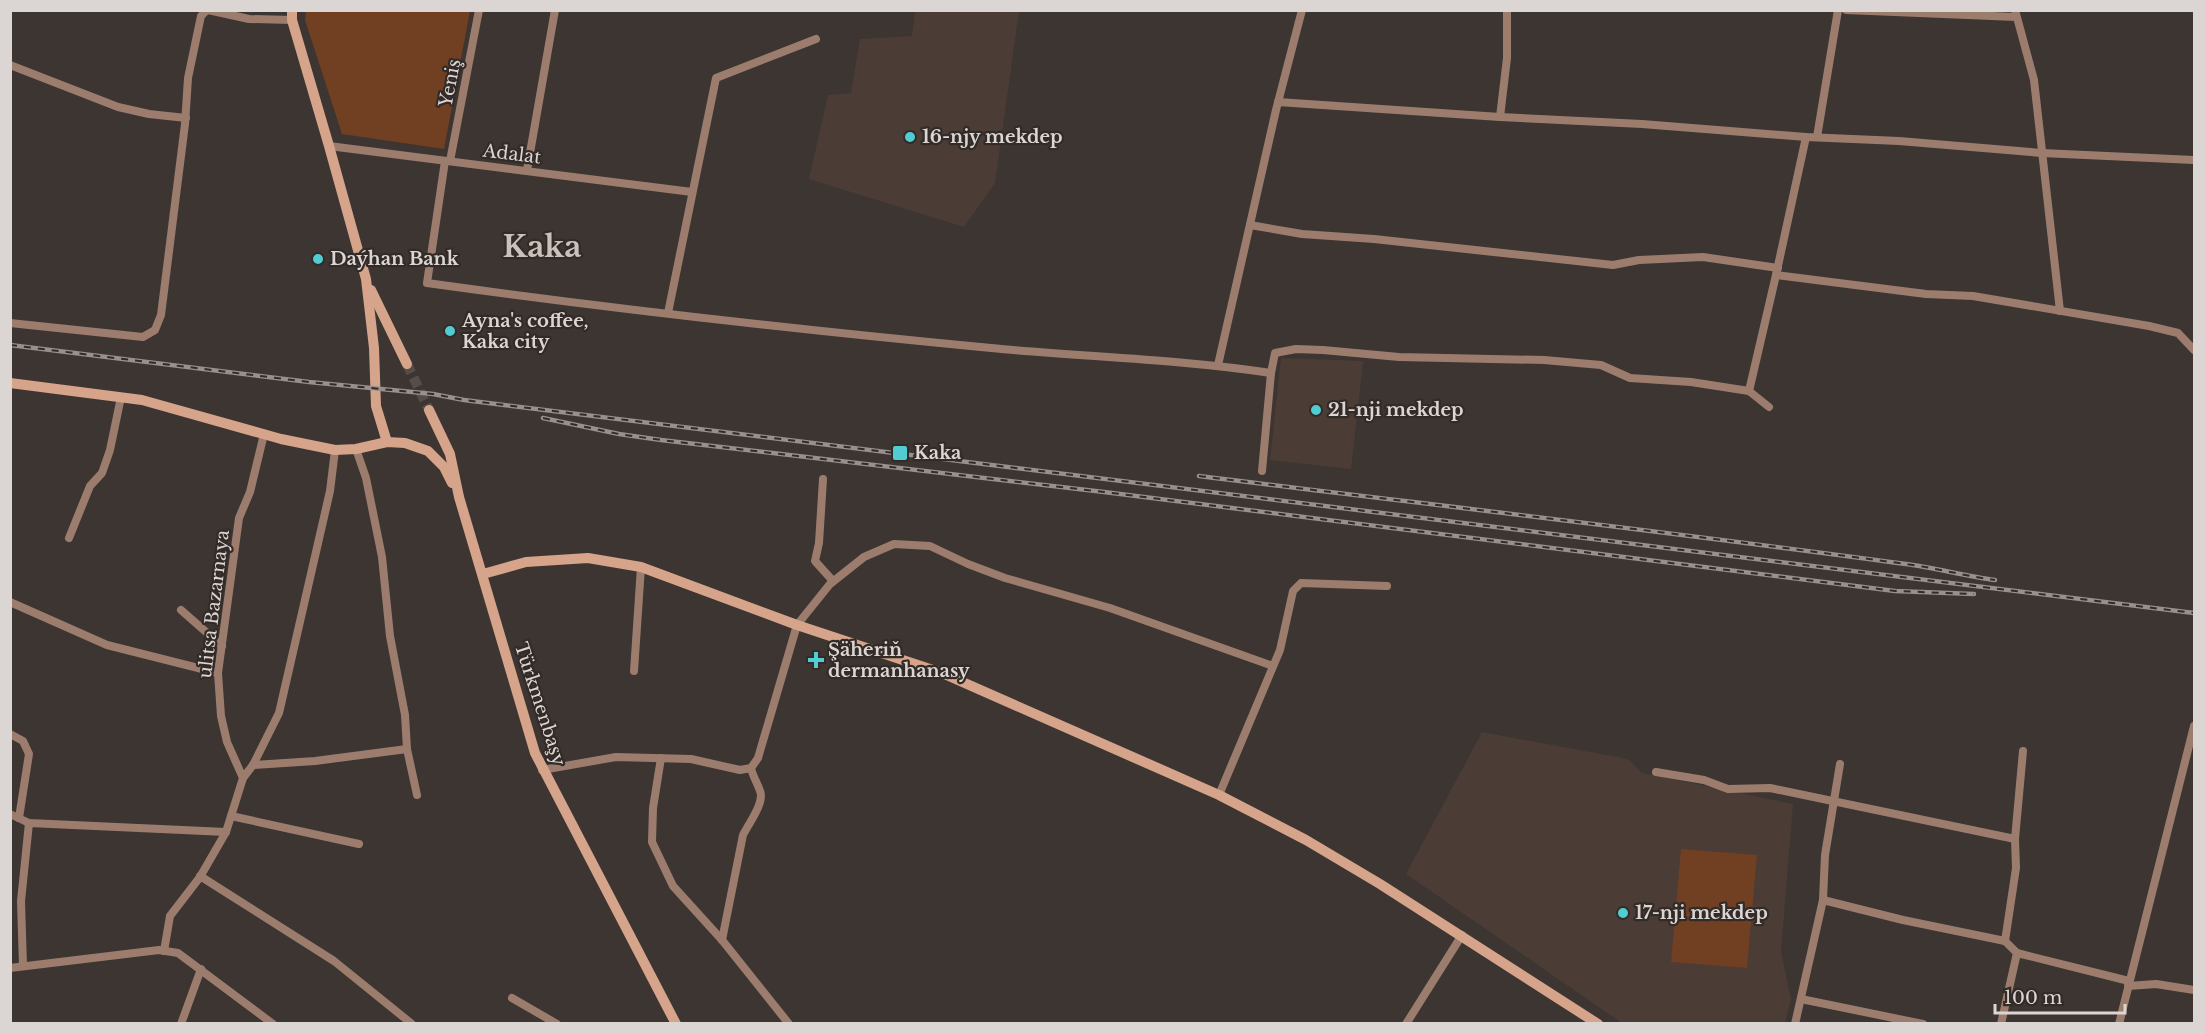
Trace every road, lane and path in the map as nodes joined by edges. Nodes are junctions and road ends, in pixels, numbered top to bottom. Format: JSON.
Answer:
{"nodes":[{"id":1,"x":208,"y":10,"type":"edge"},
{"id":2,"x":479,"y":10,"type":"edge"},
{"id":3,"x":555,"y":10,"type":"edge"},
{"id":4,"x":1302,"y":10,"type":"edge"},
{"id":5,"x":1507,"y":10,"type":"edge"},
{"id":6,"x":1838,"y":10,"type":"edge"},
{"id":7,"x":1846,"y":10,"type":"edge"},
{"id":8,"x":2016,"y":14,"type":"edge"},
{"id":9,"x":292,"y":15,"type":"edge"},
{"id":10,"x":816,"y":39,"type":"dead end"},
{"id":11,"x":10,"y":65,"type":"edge"},
{"id":12,"x":1278,"y":102,"type":"junction"},
{"id":13,"x":1500,"y":117,"type":"junction"},
{"id":14,"x":186,"y":118,"type":"junction"},
{"id":15,"x":1806,"y":136,"type":"junction"},
{"id":16,"x":1817,"y":137,"type":"junction"},
{"id":17,"x":329,"y":146,"type":"junction"},
{"id":18,"x":2042,"y":153,"type":"junction"},
{"id":19,"x":2194,"y":160,"type":"edge"},
{"id":20,"x":448,"y":161,"type":"junction"},
{"id":21,"x":527,"y":171,"type":"junction"},
{"id":22,"x":692,"y":192,"type":"junction"},
{"id":23,"x":1250,"y":225,"type":"junction"},
{"id":24,"x":1777,"y":272,"type":"junction"},
{"id":25,"x":366,"y":279,"type":"junction"},
{"id":26,"x":2060,"y":311,"type":"junction"},
{"id":27,"x":668,"y":313,"type":"junction"},
{"id":28,"x":10,"y":323,"type":"edge"},
{"id":29,"x":2194,"y":350,"type":"edge"},
{"id":30,"x":407,"y":364,"type":"tunnel mouth"},
{"id":31,"x":1218,"y":365,"type":"junction"},
{"id":32,"x":1271,"y":373,"type":"junction"},
{"id":33,"x":10,"y":383,"type":"edge"},
{"id":34,"x":1749,"y":391,"type":"junction"},
{"id":35,"x":121,"y":397,"type":"junction"},
{"id":36,"x":1769,"y":407,"type":"dead end"},
{"id":37,"x":429,"y":410,"type":"tunnel mouth"},
{"id":38,"x":264,"y":434,"type":"junction"},
{"id":39,"x":387,"y":442,"type":"junction"},
{"id":40,"x":356,"y":449,"type":"junction"},
{"id":41,"x":335,"y":450,"type":"junction"},
{"id":42,"x":1262,"y":471,"type":"dead end"},
{"id":43,"x":823,"y":479,"type":"dead end"},
{"id":44,"x":459,"y":497,"type":"junction"},
{"id":45,"x":69,"y":538,"type":"dead end"},
{"id":46,"x":641,"y":567,"type":"junction"},
{"id":47,"x":483,"y":574,"type":"junction"},
{"id":48,"x":833,"y":581,"type":"junction"},
{"id":49,"x":1387,"y":586,"type":"dead end"},
{"id":50,"x":10,"y":602,"type":"edge"},
{"id":51,"x":181,"y":610,"type":"dead end"},
{"id":52,"x":796,"y":625,"type":"junction"},
{"id":53,"x":222,"y":646,"type":"junction"},
{"id":54,"x":1273,"y":666,"type":"junction"},
{"id":55,"x":634,"y":671,"type":"dead end"},
{"id":56,"x":218,"y":673,"type":"junction"},
{"id":57,"x":2194,"y":726,"type":"edge"},
{"id":58,"x":10,"y":734,"type":"edge"},
{"id":59,"x":407,"y":749,"type":"junction"},
{"id":60,"x":2023,"y":751,"type":"dead end"},
{"id":61,"x":661,"y":758,"type":"junction"},
{"id":62,"x":1840,"y":764,"type":"dead end"},
{"id":63,"x":253,"y":765,"type":"junction"},
{"id":64,"x":752,"y":768,"type":"junction"},
{"id":65,"x":542,"y":770,"type":"junction"},
{"id":66,"x":1656,"y":772,"type":"dead end"},
{"id":67,"x":243,"y":778,"type":"junction"},
{"id":68,"x":417,"y":795,"type":"dead end"},
{"id":69,"x":1219,"y":795,"type":"junction"},
{"id":70,"x":1834,"y":801,"type":"junction"},
{"id":71,"x":10,"y":814,"type":"edge"},
{"id":72,"x":231,"y":816,"type":"junction"},
{"id":73,"x":19,"y":818,"type":"junction"},
{"id":74,"x":29,"y":823,"type":"junction"},
{"id":75,"x":226,"y":832,"type":"junction"},
{"id":76,"x":2015,"y":839,"type":"junction"},
{"id":77,"x":359,"y":844,"type":"dead end"},
{"id":78,"x":200,"y":876,"type":"junction"},
{"id":79,"x":10,"y":897,"type":"edge"},
{"id":80,"x":1823,"y":900,"type":"junction"},
{"id":81,"x":21,"y":901,"type":"junction"},
{"id":82,"x":1462,"y":935,"type":"junction"},
{"id":83,"x":722,"y":940,"type":"junction"},
{"id":84,"x":2005,"y":941,"type":"junction"},
{"id":85,"x":164,"y":951,"type":"junction"},
{"id":86,"x":2017,"y":953,"type":"junction"},
{"id":87,"x":23,"y":966,"type":"junction"},
{"id":88,"x":10,"y":968,"type":"edge"},
{"id":89,"x":201,"y":969,"type":"junction"},
{"id":90,"x":2128,"y":984,"type":"junction"},
{"id":91,"x":2194,"y":990,"type":"edge"},
{"id":92,"x":512,"y":998,"type":"dead end"},
{"id":93,"x":1801,"y":999,"type":"junction"},
{"id":94,"x":181,"y":1023,"type":"edge"},
{"id":95,"x":273,"y":1023,"type":"edge"},
{"id":96,"x":412,"y":1023,"type":"edge"},
{"id":97,"x":557,"y":1023,"type":"edge"},
{"id":98,"x":676,"y":1023,"type":"edge"},
{"id":99,"x":789,"y":1023,"type":"edge"},
{"id":100,"x":1406,"y":1023,"type":"edge"},
{"id":101,"x":1598,"y":1023,"type":"edge"},
{"id":102,"x":1795,"y":1023,"type":"edge"},
{"id":103,"x":1923,"y":1023,"type":"edge"},
{"id":104,"x":2001,"y":1023,"type":"edge"},
{"id":105,"x":2119,"y":1023,"type":"edge"}],
"edges":[{"from":1,"to":9,"type":"street"},
{"from":1,"to":14,"type":"street"},
{"from":2,"to":20,"type":"street","name":"Yeniş"},
{"from":3,"to":21,"type":"street"},
{"from":4,"to":12,"type":"street"},
{"from":5,"to":13,"type":"street"},
{"from":6,"to":16,"type":"street"},
{"from":7,"to":8,"type":"street"},
{"from":8,"to":18,"type":"street"},
{"from":9,"to":17,"type":"street"},
{"from":10,"to":22,"type":"street"},
{"from":11,"to":14,"type":"street"},
{"from":12,"to":13,"type":"street"},
{"from":12,"to":23,"type":"street"},
{"from":13,"to":15,"type":"street"},
{"from":14,"to":28,"type":"street"},
{"from":15,"to":16,"type":"street"},
{"from":15,"to":24,"type":"street"},
{"from":16,"to":18,"type":"street"},
{"from":17,"to":20,"type":"street","name":"Adalat"},
{"from":17,"to":25,"type":"street"},
{"from":18,"to":19,"type":"street"},
{"from":18,"to":26,"type":"street"},
{"from":20,"to":21,"type":"street","name":"Adalat"},
{"from":20,"to":27,"type":"street","name":"Yeniş"},
{"from":21,"to":22,"type":"street","name":"Adalat"},
{"from":22,"to":27,"type":"street"},
{"from":23,"to":24,"type":"street"},
{"from":23,"to":31,"type":"street"},
{"from":24,"to":26,"type":"street"},
{"from":24,"to":34,"type":"street"},
{"from":25,"to":30,"type":"street"},
{"from":25,"to":39,"type":"street"},
{"from":26,"to":29,"type":"street"},
{"from":27,"to":31,"type":"street"},
{"from":31,"to":32,"type":"street"},
{"from":32,"to":34,"type":"street"},
{"from":32,"to":42,"type":"street"},
{"from":33,"to":35,"type":"street"},
{"from":34,"to":36,"type":"street"},
{"from":35,"to":38,"type":"street"},
{"from":35,"to":45,"type":"street"},
{"from":37,"to":44,"type":"street","name":"Türkmenbaşy"},
{"from":38,"to":41,"type":"street"},
{"from":38,"to":53,"type":"street","name":"ulitsa Bazarnaya"},
{"from":39,"to":40,"type":"street"},
{"from":39,"to":44,"type":"street"},
{"from":40,"to":41,"type":"street"},
{"from":40,"to":59,"type":"street"},
{"from":41,"to":63,"type":"street"},
{"from":43,"to":48,"type":"street"},
{"from":44,"to":47,"type":"street","name":"Türkmenbaşy"},
{"from":46,"to":47,"type":"street"},
{"from":46,"to":52,"type":"street"},
{"from":46,"to":55,"type":"street"},
{"from":47,"to":65,"type":"street","name":"Türkmenbaşy"},
{"from":48,"to":52,"type":"street"},
{"from":48,"to":54,"type":"street"},
{"from":49,"to":54,"type":"street"},
{"from":50,"to":56,"type":"street"},
{"from":51,"to":53,"type":"street"},
{"from":52,"to":64,"type":"street"},
{"from":52,"to":69,"type":"street"},
{"from":53,"to":56,"type":"street","name":"ulitsa Bazarnaya"},
{"from":54,"to":69,"type":"street"},
{"from":56,"to":67,"type":"street","name":"ulitsa Bazarnaya"},
{"from":57,"to":90,"type":"street"},
{"from":58,"to":73,"type":"street"},
{"from":59,"to":63,"type":"street"},
{"from":59,"to":68,"type":"street"},
{"from":60,"to":76,"type":"street"},
{"from":61,"to":64,"type":"street"},
{"from":61,"to":65,"type":"street"},
{"from":61,"to":83,"type":"street"},
{"from":62,"to":70,"type":"street"},
{"from":63,"to":67,"type":"street"},
{"from":64,"to":83,"type":"street"},
{"from":65,"to":98,"type":"street","name":"Türkmenbaşy"},
{"from":66,"to":70,"type":"street"},
{"from":67,"to":72,"type":"street"},
{"from":69,"to":82,"type":"street"},
{"from":70,"to":76,"type":"street"},
{"from":70,"to":80,"type":"street"},
{"from":71,"to":73,"type":"street"},
{"from":72,"to":75,"type":"street"},
{"from":72,"to":77,"type":"street"},
{"from":73,"to":74,"type":"street"},
{"from":74,"to":75,"type":"street"},
{"from":74,"to":81,"type":"street"},
{"from":75,"to":78,"type":"street"},
{"from":76,"to":84,"type":"street"},
{"from":78,"to":85,"type":"street"},
{"from":78,"to":96,"type":"street"},
{"from":79,"to":81,"type":"street"},
{"from":80,"to":84,"type":"street"},
{"from":80,"to":93,"type":"street"},
{"from":81,"to":87,"type":"street"},
{"from":82,"to":100,"type":"street"},
{"from":82,"to":101,"type":"street"},
{"from":83,"to":99,"type":"street"},
{"from":84,"to":86,"type":"street"},
{"from":85,"to":87,"type":"street"},
{"from":85,"to":89,"type":"street"},
{"from":86,"to":90,"type":"street"},
{"from":86,"to":104,"type":"street"},
{"from":87,"to":88,"type":"street"},
{"from":89,"to":94,"type":"street"},
{"from":89,"to":95,"type":"street"},
{"from":90,"to":91,"type":"street"},
{"from":90,"to":105,"type":"street"},
{"from":92,"to":97,"type":"street"},
{"from":93,"to":102,"type":"street"},
{"from":93,"to":103,"type":"street"}]}
